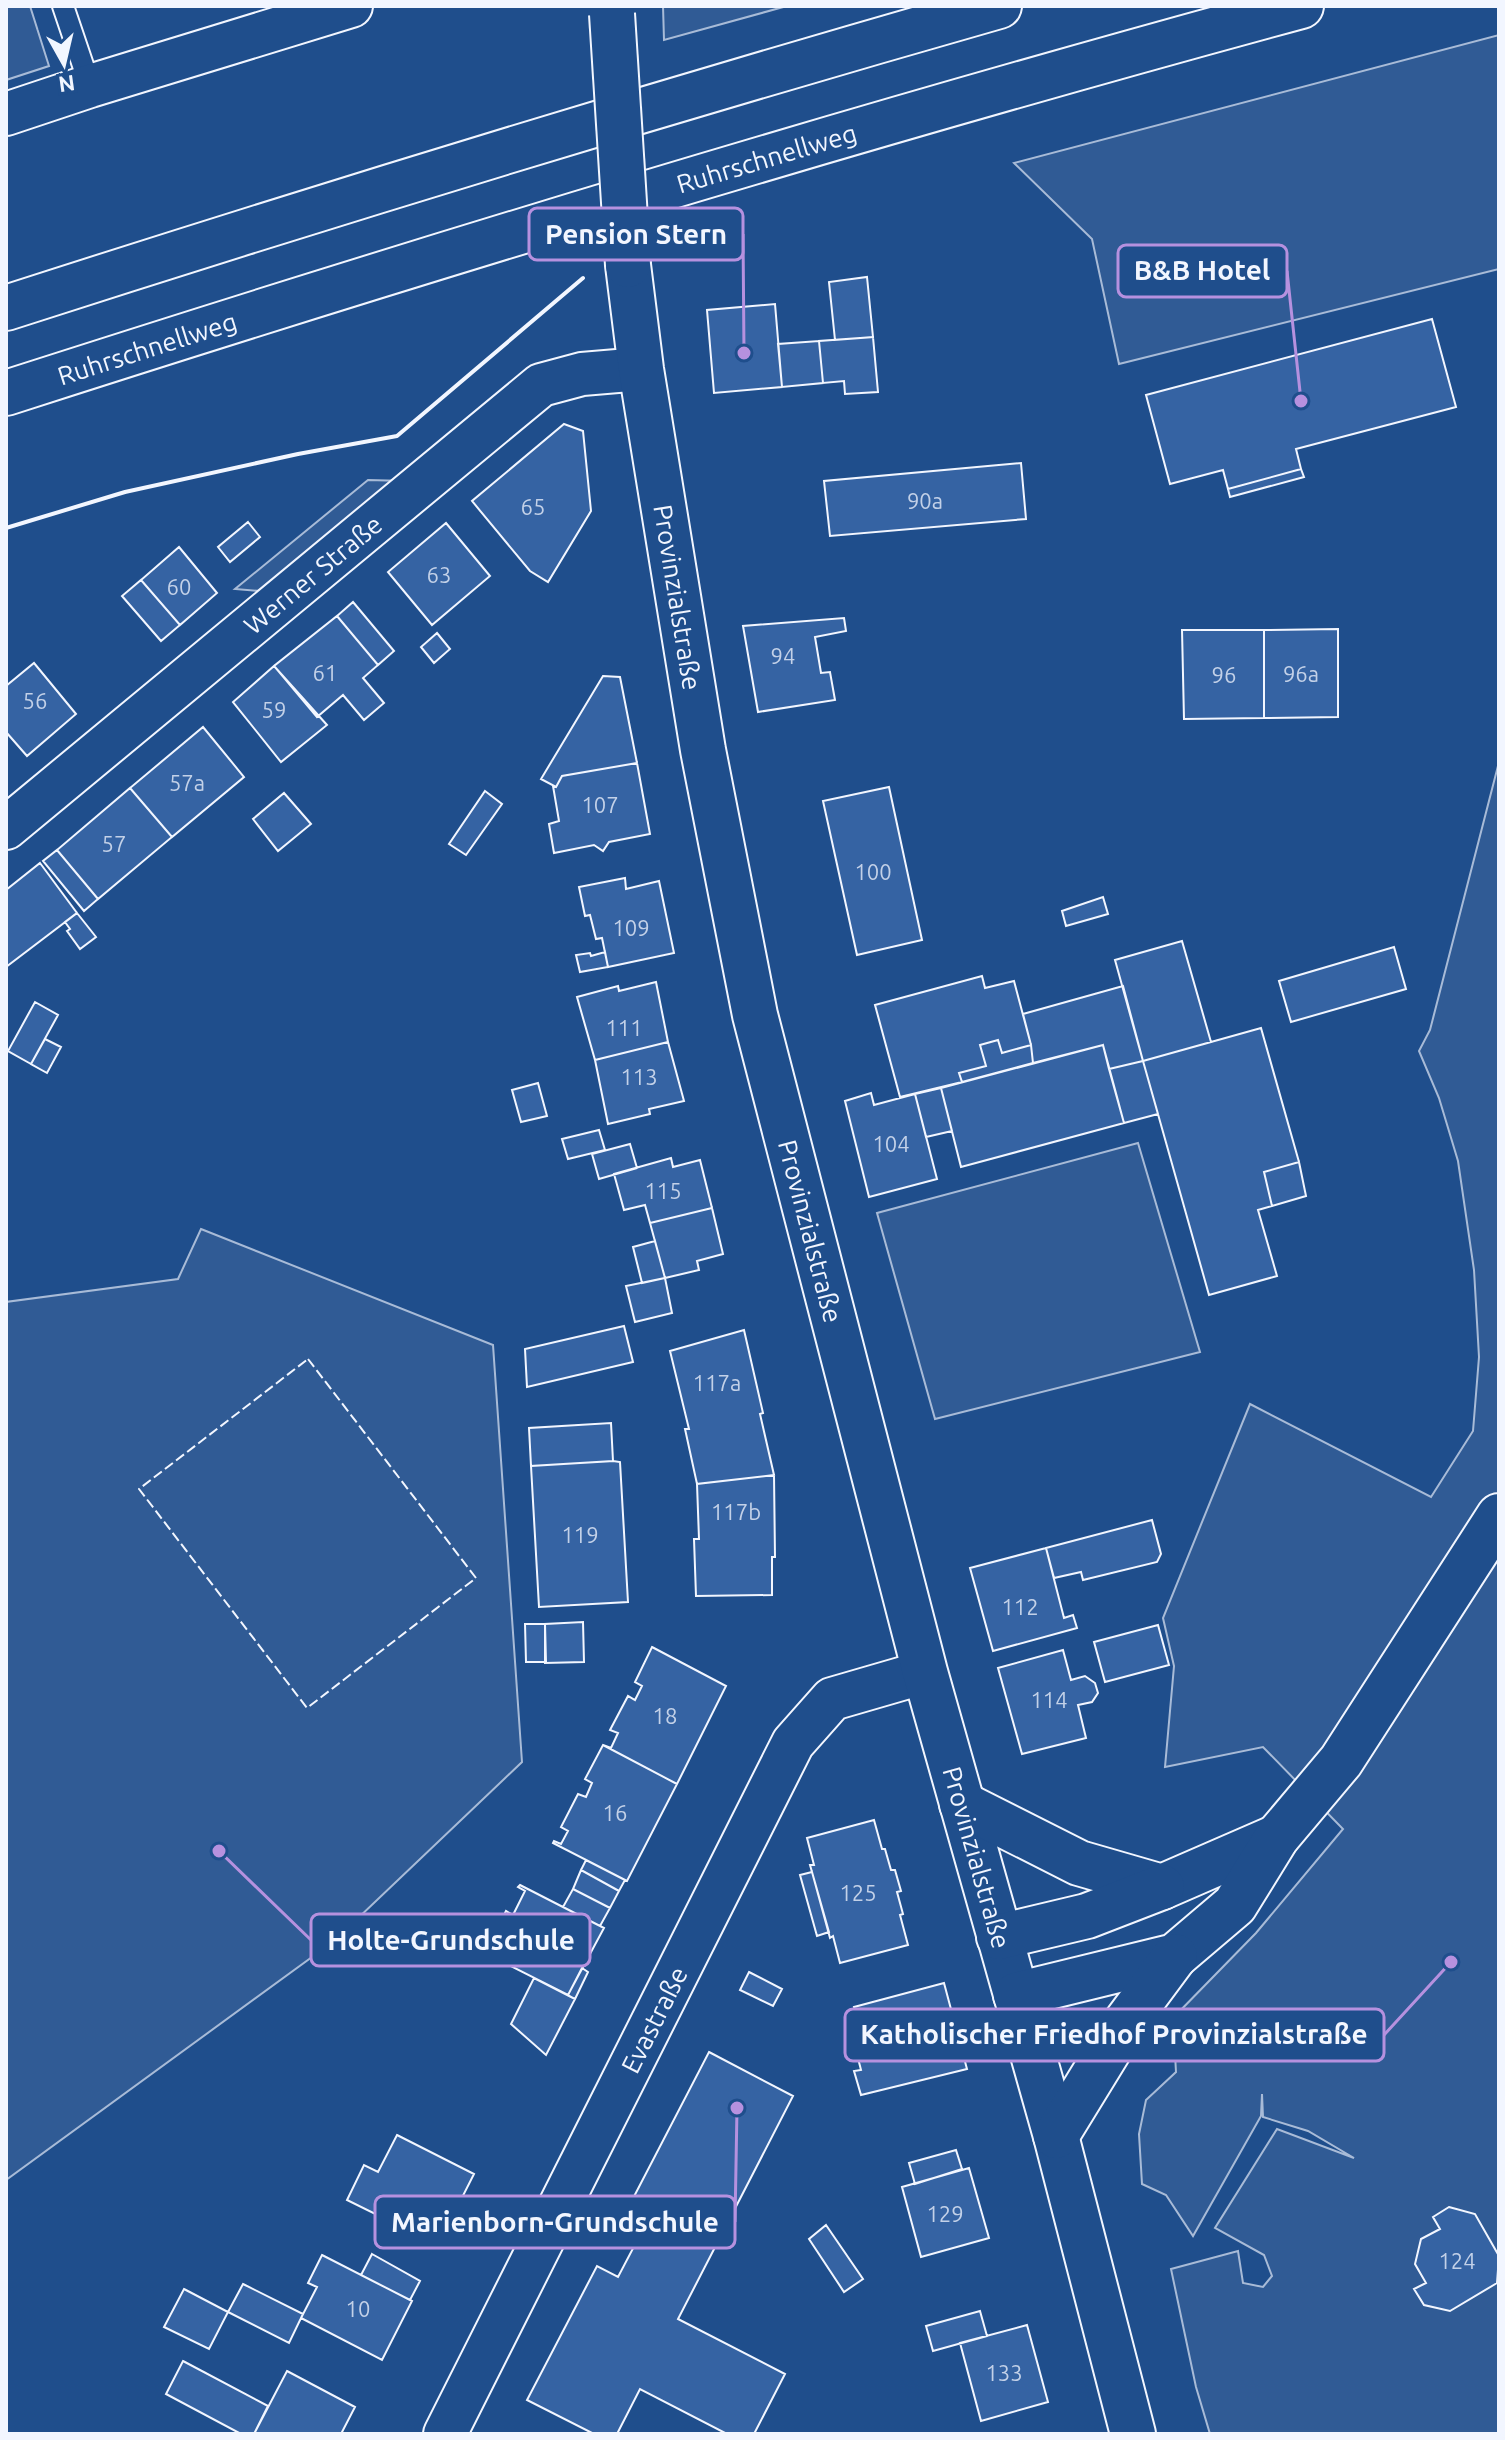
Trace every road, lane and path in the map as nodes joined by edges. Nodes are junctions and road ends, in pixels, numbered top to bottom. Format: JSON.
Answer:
{"nodes":[{"id":1,"x":63,"y":6,"type":"edge"},
{"id":2,"x":351,"y":6,"type":"edge"},
{"id":3,"x":999,"y":6,"type":"edge"},
{"id":4,"x":1301,"y":6,"type":"edge"},
{"id":5,"x":611,"y":10,"type":"edge"},
{"id":6,"x":90,"y":86,"type":"junction"},
{"id":7,"x":6,"y":114,"type":"edge"},
{"id":8,"x":6,"y":308,"type":"edge"},
{"id":9,"x":641,"y":369,"type":"junction"},
{"id":10,"x":6,"y":393,"type":"edge"},
{"id":11,"x":6,"y":828,"type":"edge"},
{"id":12,"x":1499,"y":1516,"type":"edge"},
{"id":13,"x":925,"y":1672,"type":"junction"},
{"id":14,"x":962,"y":1804,"type":"junction"},
{"id":15,"x":1277,"y":1837,"type":"junction"},
{"id":16,"x":1162,"y":1887,"type":"junction"},
{"id":17,"x":999,"y":1937,"type":"junction"},
{"id":18,"x":1175,"y":1956,"type":"junction"},
{"id":19,"x":1016,"y":1995,"type":"junction"},
{"id":20,"x":1056,"y":2136,"type":"junction"},
{"id":21,"x":445,"y":2434,"type":"edge"},
{"id":22,"x":1133,"y":2434,"type":"edge"}],
"edges":[{"from":1,"to":6,"type":"lane"},
{"from":2,"to":6,"type":"street"},
{"from":3,"to":8,"type":"main road"},
{"from":4,"to":10,"type":"main road","name":"Ruhrschnellweg"},
{"from":5,"to":9,"type":"main road","name":"Provinzialstraße","bridge":true},
{"from":6,"to":7,"type":"street"},
{"from":9,"to":11,"type":"street","name":"Werner Straße"},
{"from":9,"to":13,"type":"main road","name":"Provinzialstraße"},
{"from":12,"to":15,"type":"main road"},
{"from":13,"to":14,"type":"main road","name":"Provinzialstraße"},
{"from":13,"to":21,"type":"street","name":"Evastraße"},
{"from":14,"to":16,"type":"main road"},
{"from":14,"to":17,"type":"main road","name":"Provinzialstraße"},
{"from":15,"to":16,"type":"main road"},
{"from":15,"to":18,"type":"main road"},
{"from":16,"to":17,"type":"main road"},
{"from":17,"to":19,"type":"main road","name":"Provinzialstraße"},
{"from":18,"to":19,"type":"main road"},
{"from":18,"to":20,"type":"main road"},
{"from":19,"to":20,"type":"main road","name":"Provinzialstraße"},
{"from":20,"to":22,"type":"main road","name":"Provinzialstraße"}]}
